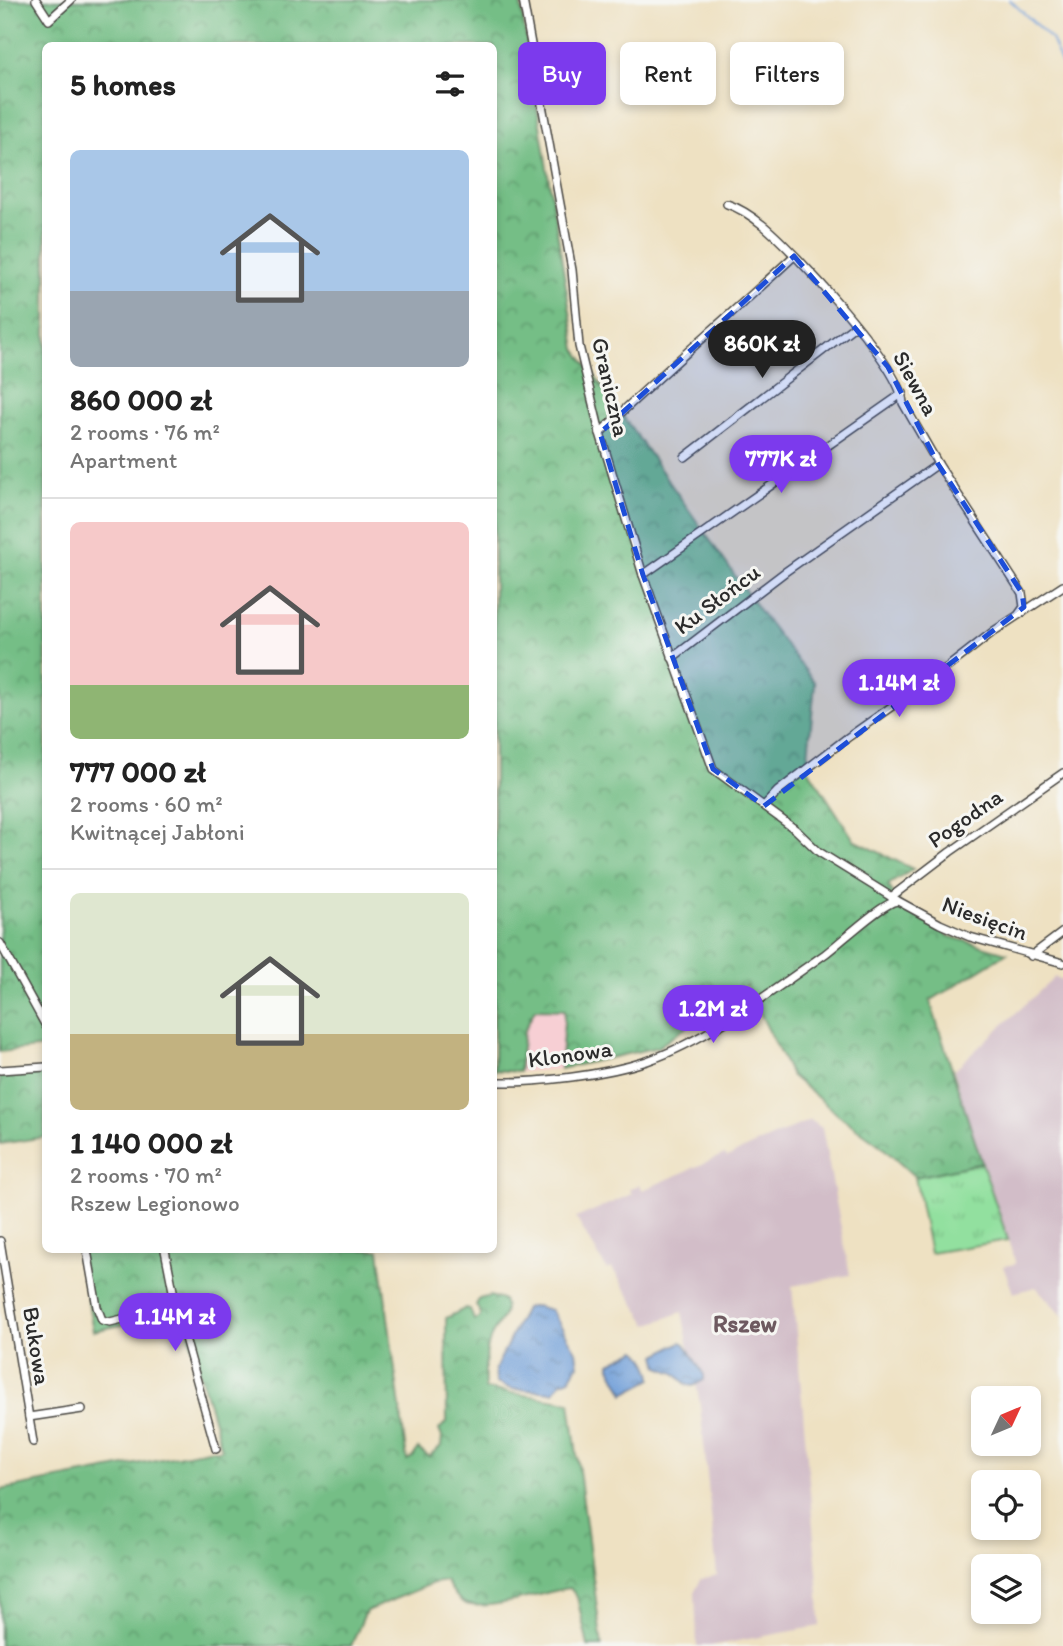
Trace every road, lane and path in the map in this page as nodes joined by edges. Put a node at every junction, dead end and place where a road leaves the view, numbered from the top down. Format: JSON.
{"nodes":[{"id":1,"x":36,"y":0,"type":"edge"},
{"id":2,"x":71,"y":0,"type":"edge"},
{"id":3,"x":523,"y":0,"type":"edge"},
{"id":4,"x":727,"y":204,"type":"dead end"},
{"id":5,"x":794,"y":256,"type":"junction"},
{"id":6,"x":856,"y":325,"type":"junction"},
{"id":7,"x":902,"y":393,"type":"junction"},
{"id":8,"x":600,"y":433,"type":"junction"},
{"id":9,"x":685,"y":457,"type":"dead end"},
{"id":10,"x":938,"y":464,"type":"junction"},
{"id":11,"x":643,"y":575,"type":"junction"},
{"id":12,"x":1063,"y":586,"type":"edge"},
{"id":13,"x":1020,"y":614,"type":"junction"},
{"id":14,"x":672,"y":658,"type":"junction"},
{"id":15,"x":713,"y":769,"type":"joint"},
{"id":16,"x":1063,"y":774,"type":"edge"},
{"id":17,"x":764,"y":806,"type":"junction"},
{"id":18,"x":894,"y":899,"type":"junction"},
{"id":19,"x":1063,"y":932,"type":"edge"},
{"id":20,"x":0,"y":943,"type":"edge"},
{"id":21,"x":1031,"y":956,"type":"junction"},
{"id":22,"x":1063,"y":963,"type":"edge"},
{"id":23,"x":42,"y":1019,"type":"edge"},
{"id":24,"x":42,"y":1067,"type":"edge"},
{"id":25,"x":0,"y":1070,"type":"edge"},
{"id":26,"x":497,"y":1082,"type":"edge"},
{"id":27,"x":0,"y":1241,"type":"edge"},
{"id":28,"x":88,"y":1253,"type":"edge"},
{"id":29,"x":166,"y":1253,"type":"edge"},
{"id":30,"x":176,"y":1306,"type":"junction"},
{"id":31,"x":82,"y":1409,"type":"dead end"},
{"id":32,"x":29,"y":1417,"type":"junction"},
{"id":33,"x":33,"y":1442,"type":"dead end"},
{"id":34,"x":216,"y":1449,"type":"dead end"}],
"edges":[{"from":1,"to":2,"type":"street"},
{"from":3,"to":8,"type":"street","name":"Graniczna"},
{"from":4,"to":5,"type":"street","name":"Siewna"},
{"from":5,"to":6,"type":"street","name":"Siewna"},
{"from":5,"to":8,"type":"street"},
{"from":6,"to":7,"type":"street","name":"Siewna"},
{"from":6,"to":9,"type":"street"},
{"from":7,"to":10,"type":"street","name":"Siewna"},
{"from":7,"to":11,"type":"street"},
{"from":8,"to":11,"type":"street","name":"Graniczna"},
{"from":10,"to":13,"type":"street","name":"Siewna"},
{"from":10,"to":14,"type":"street","name":"Ku Słońcu"},
{"from":11,"to":14,"type":"street","name":"Graniczna"},
{"from":12,"to":13,"type":"street"},
{"from":13,"to":17,"type":"street"},
{"from":14,"to":15,"type":"street","name":"Graniczna"},
{"from":15,"to":17,"type":"street","name":"Niesięcin"},
{"from":16,"to":18,"type":"street","name":"Pogodna"},
{"from":17,"to":18,"type":"street","name":"Niesięcin"},
{"from":18,"to":21,"type":"street","name":"Niesięcin"},
{"from":18,"to":26,"type":"street","name":"Klonowa"},
{"from":19,"to":21,"type":"street"},
{"from":20,"to":23,"type":"street"},
{"from":21,"to":22,"type":"street","name":"Niesięcin"},
{"from":24,"to":25,"type":"street"},
{"from":27,"to":32,"type":"street","name":"Bukowa"},
{"from":28,"to":30,"type":"street"},
{"from":29,"to":30,"type":"street"},
{"from":30,"to":34,"type":"street"},
{"from":31,"to":32,"type":"street","name":"Bukowa"},
{"from":32,"to":33,"type":"street","name":"Bukowa"}]}
